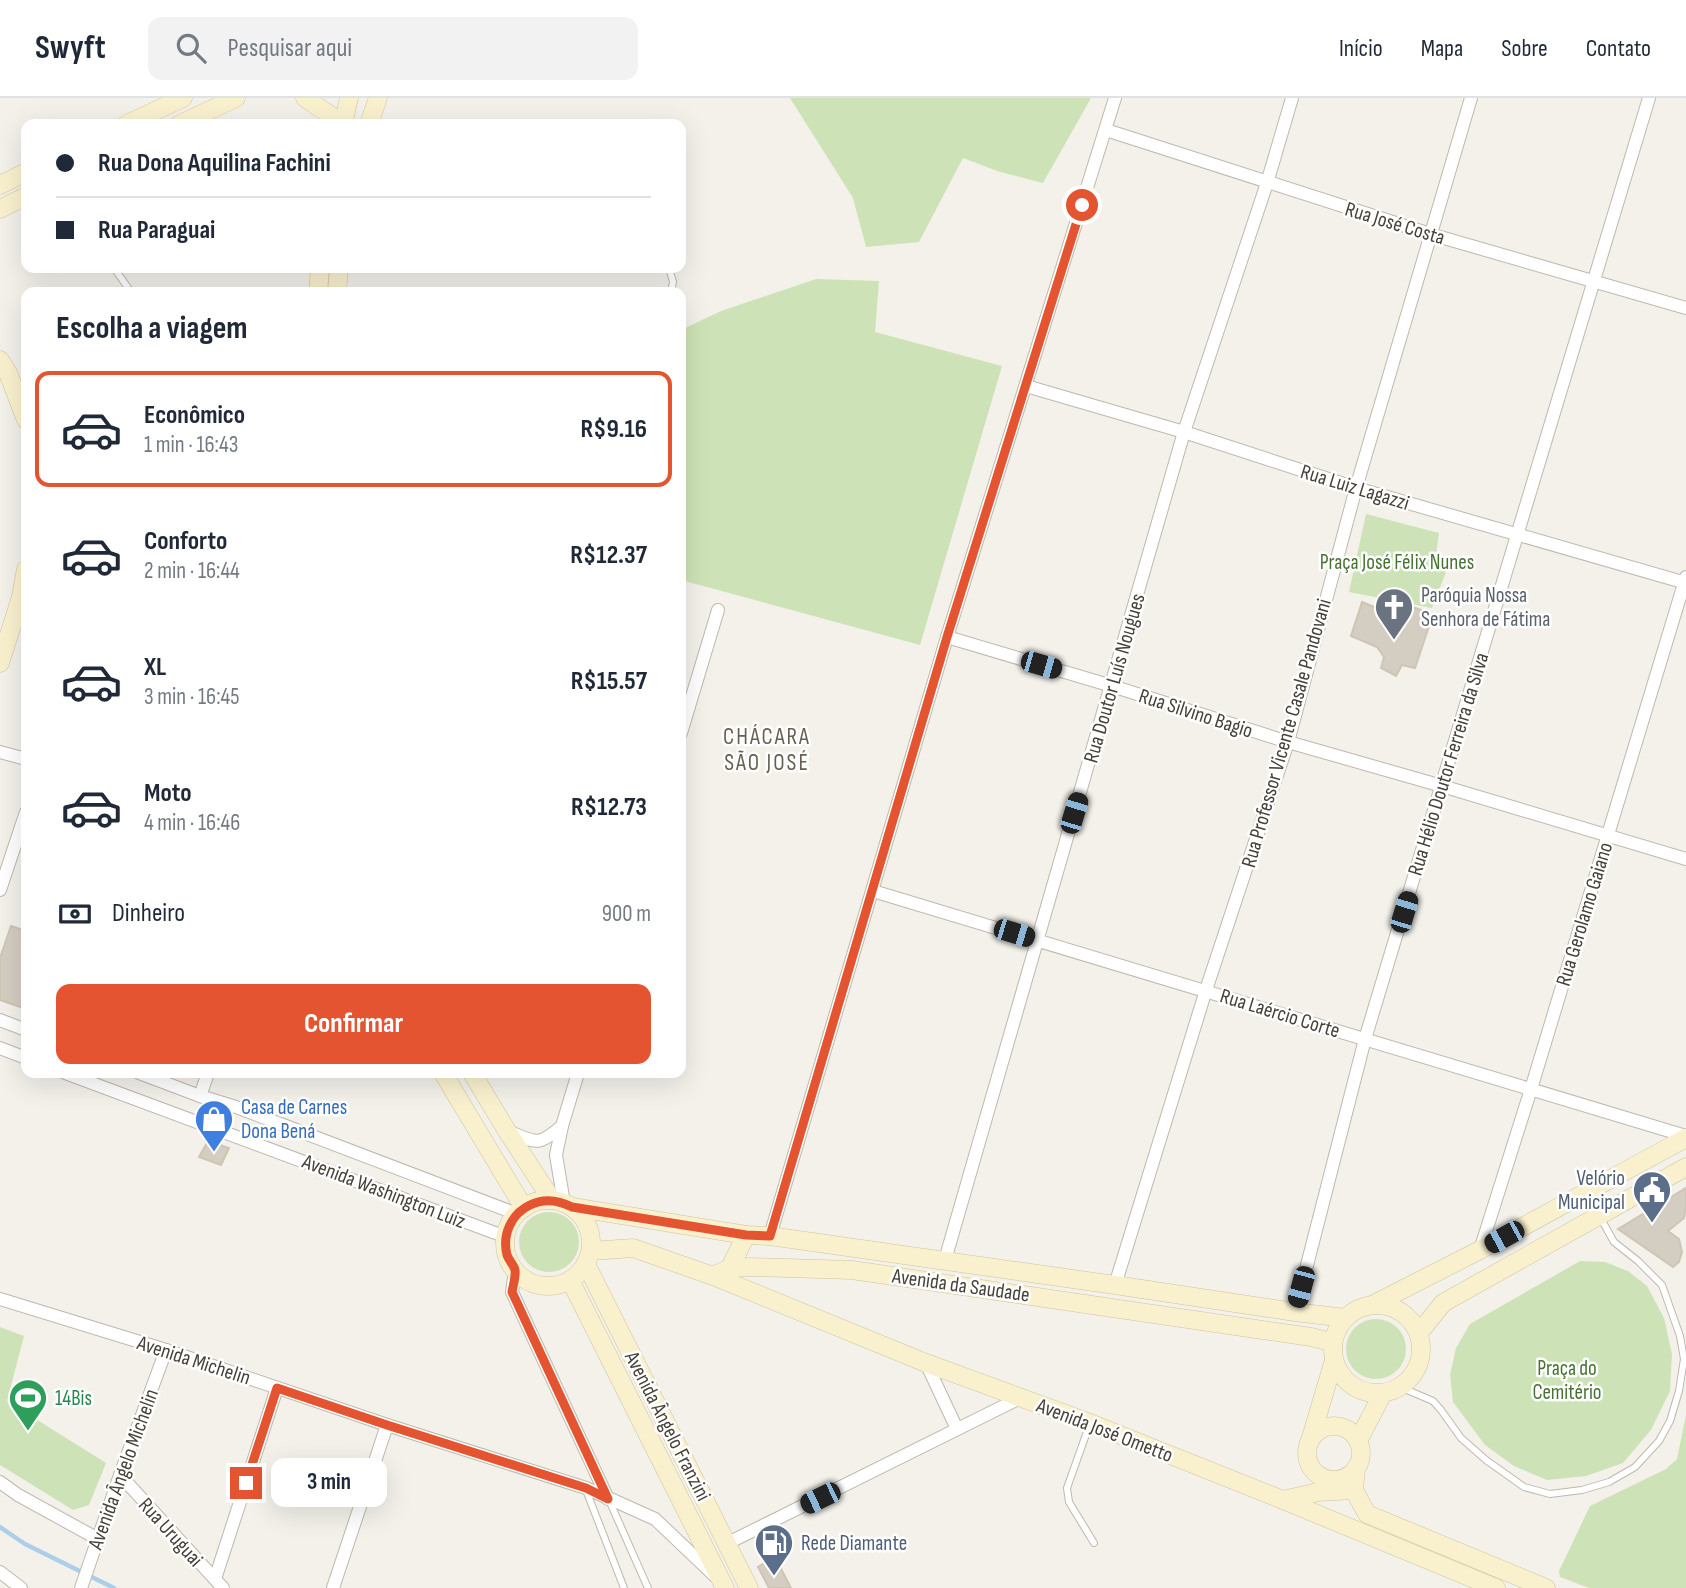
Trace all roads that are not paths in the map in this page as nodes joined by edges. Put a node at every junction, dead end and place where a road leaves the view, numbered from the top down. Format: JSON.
{"nodes":[{"id":1,"x":183,"y":98,"type":"edge"},
{"id":2,"x":236,"y":98,"type":"edge"},
{"id":3,"x":305,"y":98,"type":"edge"},
{"id":4,"x":349,"y":98,"type":"edge"},
{"id":5,"x":378,"y":98,"type":"edge"},
{"id":6,"x":1115,"y":98,"type":"edge"},
{"id":7,"x":1292,"y":98,"type":"edge"},
{"id":8,"x":1471,"y":98,"type":"edge"},
{"id":9,"x":1649,"y":98,"type":"edge"},
{"id":10,"x":138,"y":119,"type":"edge"},
{"id":11,"x":191,"y":119,"type":"edge"},
{"id":12,"x":336,"y":119,"type":"edge"},
{"id":13,"x":344,"y":119,"type":"edge"},
{"id":14,"x":371,"y":119,"type":"edge"},
{"id":15,"x":1106,"y":130,"type":"junction"},
{"id":16,"x":21,"y":174,"type":"edge"},
{"id":17,"x":1267,"y":183,"type":"junction"},
{"id":18,"x":0,"y":185,"type":"edge"},
{"id":19,"x":21,"y":198,"type":"edge"},
{"id":20,"x":0,"y":209,"type":"edge"},
{"id":21,"x":1430,"y":234,"type":"junction"},
{"id":22,"x":1595,"y":282,"type":"junction"},
{"id":23,"x":1686,"y":308,"type":"edge"},
{"id":24,"x":0,"y":360,"type":"edge"},
{"id":25,"x":1026,"y":386,"type":"junction"},
{"id":26,"x":21,"y":407,"type":"edge"},
{"id":27,"x":1184,"y":432,"type":"junction"},
{"id":28,"x":1356,"y":488,"type":"junction"},
{"id":29,"x":1517,"y":534,"type":"junction"},
{"id":30,"x":1685,"y":581,"type":"edge"},
{"id":31,"x":21,"y":597,"type":"edge"},
{"id":32,"x":718,"y":610,"type":"dead end"},
{"id":33,"x":947,"y":637,"type":"junction"},
{"id":34,"x":0,"y":663,"type":"edge"},
{"id":35,"x":1112,"y":686,"type":"junction"},
{"id":36,"x":686,"y":716,"type":"edge"},
{"id":37,"x":1288,"y":742,"type":"junction"},
{"id":38,"x":0,"y":752,"type":"edge"},
{"id":39,"x":21,"y":758,"type":"edge"},
{"id":40,"x":1442,"y":786,"type":"junction"},
{"id":41,"x":21,"y":827,"type":"edge"},
{"id":42,"x":1607,"y":836,"type":"junction"},
{"id":43,"x":1686,"y":859,"type":"edge"},
{"id":44,"x":0,"y":890,"type":"edge"},
{"id":45,"x":873,"y":891,"type":"junction"},
{"id":46,"x":1038,"y":940,"type":"junction"},
{"id":47,"x":1206,"y":990,"type":"junction"},
{"id":48,"x":0,"y":1020,"type":"edge"},
{"id":49,"x":21,"y":1028,"type":"edge"},
{"id":50,"x":1366,"y":1039,"type":"junction"},
{"id":51,"x":0,"y":1048,"type":"edge"},
{"id":52,"x":21,"y":1056,"type":"edge"},
{"id":53,"x":79,"y":1078,"type":"edge"},
{"id":54,"x":152,"y":1078,"type":"edge"},
{"id":55,"x":206,"y":1078,"type":"edge"},
{"id":56,"x":446,"y":1078,"type":"edge"},
{"id":57,"x":475,"y":1078,"type":"edge"},
{"id":58,"x":576,"y":1078,"type":"edge"},
{"id":59,"x":1531,"y":1089,"type":"junction"},
{"id":60,"x":200,"y":1096,"type":"junction"},
{"id":61,"x":562,"y":1126,"type":"junction"},
{"id":62,"x":507,"y":1131,"type":"junction"},
{"id":63,"x":1686,"y":1137,"type":"edge"},
{"id":64,"x":1686,"y":1167,"type":"edge"},
{"id":65,"x":563,"y":1204,"type":"junction"},
{"id":66,"x":521,"y":1211,"type":"junction"},
{"id":67,"x":1599,"y":1215,"type":"junction"},
{"id":68,"x":746,"y":1235,"type":"junction"},
{"id":69,"x":770,"y":1236,"type":"junction"},
{"id":70,"x":506,"y":1237,"type":"junction"},
{"id":71,"x":1480,"y":1250,"type":"junction"},
{"id":72,"x":588,"y":1257,"type":"junction"},
{"id":73,"x":945,"y":1260,"type":"junction"},
{"id":74,"x":751,"y":1267,"type":"junction"},
{"id":75,"x":730,"y":1268,"type":"junction"},
{"id":76,"x":515,"y":1270,"type":"junction"},
{"id":77,"x":713,"y":1276,"type":"junction"},
{"id":78,"x":570,"y":1280,"type":"junction"},
{"id":79,"x":1115,"y":1284,"type":"junction"},
{"id":80,"x":0,"y":1299,"type":"edge"},
{"id":81,"x":1374,"y":1304,"type":"junction"},
{"id":82,"x":1295,"y":1312,"type":"junction"},
{"id":83,"x":1345,"y":1318,"type":"junction"},
{"id":84,"x":1419,"y":1333,"type":"junction"},
{"id":85,"x":166,"y":1350,"type":"junction"},
{"id":86,"x":1333,"y":1353,"type":"junction"},
{"id":87,"x":926,"y":1363,"type":"junction"},
{"id":88,"x":1684,"y":1374,"type":"edge"},
{"id":89,"x":277,"y":1388,"type":"junction"},
{"id":90,"x":1392,"y":1390,"type":"junction"},
{"id":91,"x":1022,"y":1397,"type":"junction"},
{"id":92,"x":1090,"y":1423,"type":"junction"},
{"id":93,"x":387,"y":1425,"type":"junction"},
{"id":94,"x":957,"y":1429,"type":"junction"},
{"id":95,"x":1358,"y":1441,"type":"junction"},
{"id":96,"x":1308,"y":1451,"type":"junction"},
{"id":97,"x":1356,"y":1468,"type":"junction"},
{"id":98,"x":120,"y":1475,"type":"junction"},
{"id":99,"x":0,"y":1482,"type":"edge"},
{"id":100,"x":586,"y":1488,"type":"junction"},
{"id":101,"x":1354,"y":1490,"type":"junction"},
{"id":102,"x":1318,"y":1492,"type":"junction"},
{"id":103,"x":608,"y":1499,"type":"junction"},
{"id":104,"x":1283,"y":1500,"type":"junction"},
{"id":105,"x":1313,"y":1513,"type":"junction"},
{"id":106,"x":98,"y":1539,"type":"junction"},
{"id":107,"x":1094,"y":1543,"type":"dead end"},
{"id":108,"x":728,"y":1544,"type":"junction"},
{"id":109,"x":0,"y":1572,"type":"edge"},
{"id":110,"x":219,"y":1584,"type":"edge"},
{"id":111,"x":724,"y":1586,"type":"edge"},
{"id":112,"x":21,"y":1588,"type":"edge"},
{"id":113,"x":81,"y":1588,"type":"edge"},
{"id":114,"x":333,"y":1588,"type":"edge"},
{"id":115,"x":624,"y":1588,"type":"edge"},
{"id":116,"x":648,"y":1588,"type":"edge"},
{"id":117,"x":749,"y":1588,"type":"edge"},
{"id":118,"x":1496,"y":1588,"type":"edge"},
{"id":119,"x":1546,"y":1588,"type":"edge"}],
"edges":[{"from":1,"to":10,"type":"street"},
{"from":2,"to":11,"type":"street"},
{"from":3,"to":12,"type":"street"},
{"from":4,"to":13,"type":"street"},
{"from":5,"to":14,"type":"street"},
{"from":6,"to":15,"type":"street"},
{"from":7,"to":17,"type":"street","name":"Rua Doutor Luís Nougues"},
{"from":8,"to":21,"type":"street","name":"Rua Professor Vicente Casale Pandovani"},
{"from":9,"to":22,"type":"street","name":"Rua Hélio Doutor Ferreira da Silva"},
{"from":15,"to":17,"type":"street","name":"Rua José Costa"},
{"from":15,"to":25,"type":"street"},
{"from":16,"to":18,"type":"street"},
{"from":17,"to":21,"type":"street","name":"Rua José Costa"},
{"from":17,"to":27,"type":"street","name":"Rua Doutor Luís Nougues"},
{"from":19,"to":20,"type":"street"},
{"from":21,"to":22,"type":"street","name":"Rua José Costa"},
{"from":21,"to":28,"type":"street","name":"Rua Professor Vicente Casale Pandovani"},
{"from":22,"to":23,"type":"street","name":"Rua José Costa"},
{"from":22,"to":29,"type":"street","name":"Rua Hélio Doutor Ferreira da Silva"},
{"from":24,"to":26,"type":"street"},
{"from":25,"to":27,"type":"street","name":"Rua Luiz Lagazzi"},
{"from":25,"to":33,"type":"street"},
{"from":27,"to":28,"type":"street","name":"Rua Luiz Lagazzi"},
{"from":27,"to":35,"type":"street","name":"Rua Doutor Luís Nougues"},
{"from":28,"to":29,"type":"street","name":"Rua Luiz Lagazzi"},
{"from":28,"to":37,"type":"street","name":"Rua Professor Vicente Casale Pandovani"},
{"from":29,"to":30,"type":"street","name":"Rua Luiz Lagazzi"},
{"from":29,"to":40,"type":"street","name":"Rua Hélio Doutor Ferreira da Silva"},
{"from":30,"to":42,"type":"street","name":"Rua Gerolamo Gaiano"},
{"from":31,"to":34,"type":"street"},
{"from":32,"to":36,"type":"street"},
{"from":33,"to":35,"type":"street","name":"Rua Silvino Bagio"},
{"from":33,"to":45,"type":"street"},
{"from":35,"to":37,"type":"street","name":"Rua Silvino Bagio"},
{"from":35,"to":46,"type":"street","name":"Rua Doutor Luís Nougues"},
{"from":37,"to":40,"type":"street","name":"Rua Silvino Bagio"},
{"from":37,"to":47,"type":"street","name":"Rua Professor Vicente Casale Pandovani"},
{"from":38,"to":39,"type":"street"},
{"from":40,"to":42,"type":"street","name":"Rua Silvino Bagio"},
{"from":40,"to":50,"type":"street","name":"Rua Hélio Doutor Ferreira da Silva"},
{"from":41,"to":44,"type":"street"},
{"from":42,"to":43,"type":"street","name":"Rua Silvino Bagio"},
{"from":42,"to":59,"type":"street","name":"Rua Gerolamo Gaiano"},
{"from":45,"to":46,"type":"street","name":"Rua Laércio Corte"},
{"from":45,"to":69,"type":"street"},
{"from":46,"to":47,"type":"street","name":"Rua Laércio Corte"},
{"from":46,"to":73,"type":"street","name":"Rua Doutor Luís Nougues"},
{"from":47,"to":50,"type":"street","name":"Rua Laércio Corte"},
{"from":47,"to":79,"type":"street","name":"Rua Professor Vicente Casale Pandovani"},
{"from":48,"to":49,"type":"street"},
{"from":50,"to":59,"type":"street","name":"Rua Laércio Corte"},
{"from":50,"to":82,"type":"street","name":"Rua Hélio Doutor Ferreira da Silva"},
{"from":51,"to":52,"type":"street"},
{"from":53,"to":70,"type":"street","name":"Avenida Washington Luiz"},
{"from":54,"to":60,"type":"street","name":"Avenida Washington Luiz"},
{"from":55,"to":60,"type":"street"},
{"from":56,"to":66,"type":"street"},
{"from":57,"to":62,"type":"street"},
{"from":58,"to":61,"type":"street"},
{"from":59,"to":63,"type":"street","name":"Rua Laércio Corte"},
{"from":59,"to":71,"type":"street","name":"Rua Gerolamo Gaiano"},
{"from":60,"to":66,"type":"street","name":"Avenida Washington Luiz"},
{"from":61,"to":62,"type":"street"},
{"from":61,"to":65,"type":"street"},
{"from":62,"to":65,"type":"street"},
{"from":63,"to":71,"type":"street"},
{"from":64,"to":67,"type":"street"},
{"from":65,"to":66,"type":"street"},
{"from":65,"to":68,"type":"street","name":"Avenida da Saudade"},
{"from":65,"to":72,"type":"street"},
{"from":66,"to":70,"type":"street"},
{"from":67,"to":84,"type":"street"},
{"from":67,"to":88,"type":"lane"},
{"from":68,"to":69,"type":"street","name":"Avenida da Saudade"},
{"from":68,"to":75,"type":"street"},
{"from":69,"to":73,"type":"street","name":"Avenida da Saudade"},
{"from":69,"to":74,"type":"street"},
{"from":70,"to":76,"type":"street"},
{"from":71,"to":81,"type":"street"},
{"from":72,"to":77,"type":"street"},
{"from":72,"to":78,"type":"street"},
{"from":72,"to":108,"type":"street","name":"Avenida Ângelo Franzini"},
{"from":73,"to":79,"type":"street","name":"Avenida da Saudade"},
{"from":74,"to":75,"type":"street","name":"Avenida da Saudade"},
{"from":74,"to":86,"type":"street","name":"Avenida da Saudade"},
{"from":75,"to":77,"type":"street","name":"Avenida da Saudade"},
{"from":76,"to":78,"type":"street"},
{"from":76,"to":103,"type":"street"},
{"from":77,"to":87,"type":"street","name":"Avenida José Ometto"},
{"from":78,"to":111,"type":"street","name":"Avenida Ângelo Franzini"},
{"from":79,"to":82,"type":"street","name":"Avenida da Saudade"},
{"from":80,"to":85,"type":"street","name":"Avenida Michelin"},
{"from":81,"to":83,"type":"street"},
{"from":81,"to":84,"type":"street"},
{"from":82,"to":83,"type":"street","name":"Avenida da Saudade"},
{"from":83,"to":86,"type":"street"},
{"from":84,"to":90,"type":"street"},
{"from":85,"to":89,"type":"street","name":"Avenida Michelin"},
{"from":85,"to":98,"type":"street","name":"Avenida Ângelo Michelin"},
{"from":86,"to":90,"type":"street"},
{"from":86,"to":96,"type":"street"},
{"from":87,"to":91,"type":"street","name":"Avenida José Ometto"},
{"from":87,"to":94,"type":"street"},
{"from":88,"to":90,"type":"lane"},
{"from":89,"to":93,"type":"street","name":"Avenida Michelin"},
{"from":89,"to":110,"type":"street"},
{"from":90,"to":95,"type":"street"},
{"from":91,"to":92,"type":"street","name":"Avenida José Ometto"},
{"from":91,"to":94,"type":"street"},
{"from":92,"to":104,"type":"street","name":"Avenida José Ometto"},
{"from":92,"to":107,"type":"lane"},
{"from":93,"to":100,"type":"street","name":"Avenida Michelin"},
{"from":93,"to":114,"type":"street"},
{"from":94,"to":108,"type":"street"},
{"from":95,"to":96,"type":"street"},
{"from":95,"to":97,"type":"street"},
{"from":96,"to":97,"type":"street"},
{"from":96,"to":102,"type":"street"},
{"from":97,"to":101,"type":"street"},
{"from":98,"to":106,"type":"street","name":"Avenida Ângelo Michelin"},
{"from":98,"to":110,"type":"street","name":"Rua Uruguai"},
{"from":99,"to":106,"type":"street"},
{"from":100,"to":103,"type":"street","name":"Avenida Michelin"},
{"from":100,"to":115,"type":"lane"},
{"from":101,"to":102,"type":"street"},
{"from":101,"to":119,"type":"street"},
{"from":102,"to":104,"type":"street"},
{"from":102,"to":105,"type":"street"},
{"from":103,"to":111,"type":"street","name":"Avenida Michelin"},
{"from":103,"to":116,"type":"lane"},
{"from":104,"to":105,"type":"street","name":"Avenida José Ometto"},
{"from":105,"to":118,"type":"street","name":"Avenida José Ometto"},
{"from":106,"to":113,"type":"street","name":"Avenida Ângelo Michelin"},
{"from":108,"to":117,"type":"street","name":"Avenida Ângelo Franzini"},
{"from":109,"to":112,"type":"street"}]}
